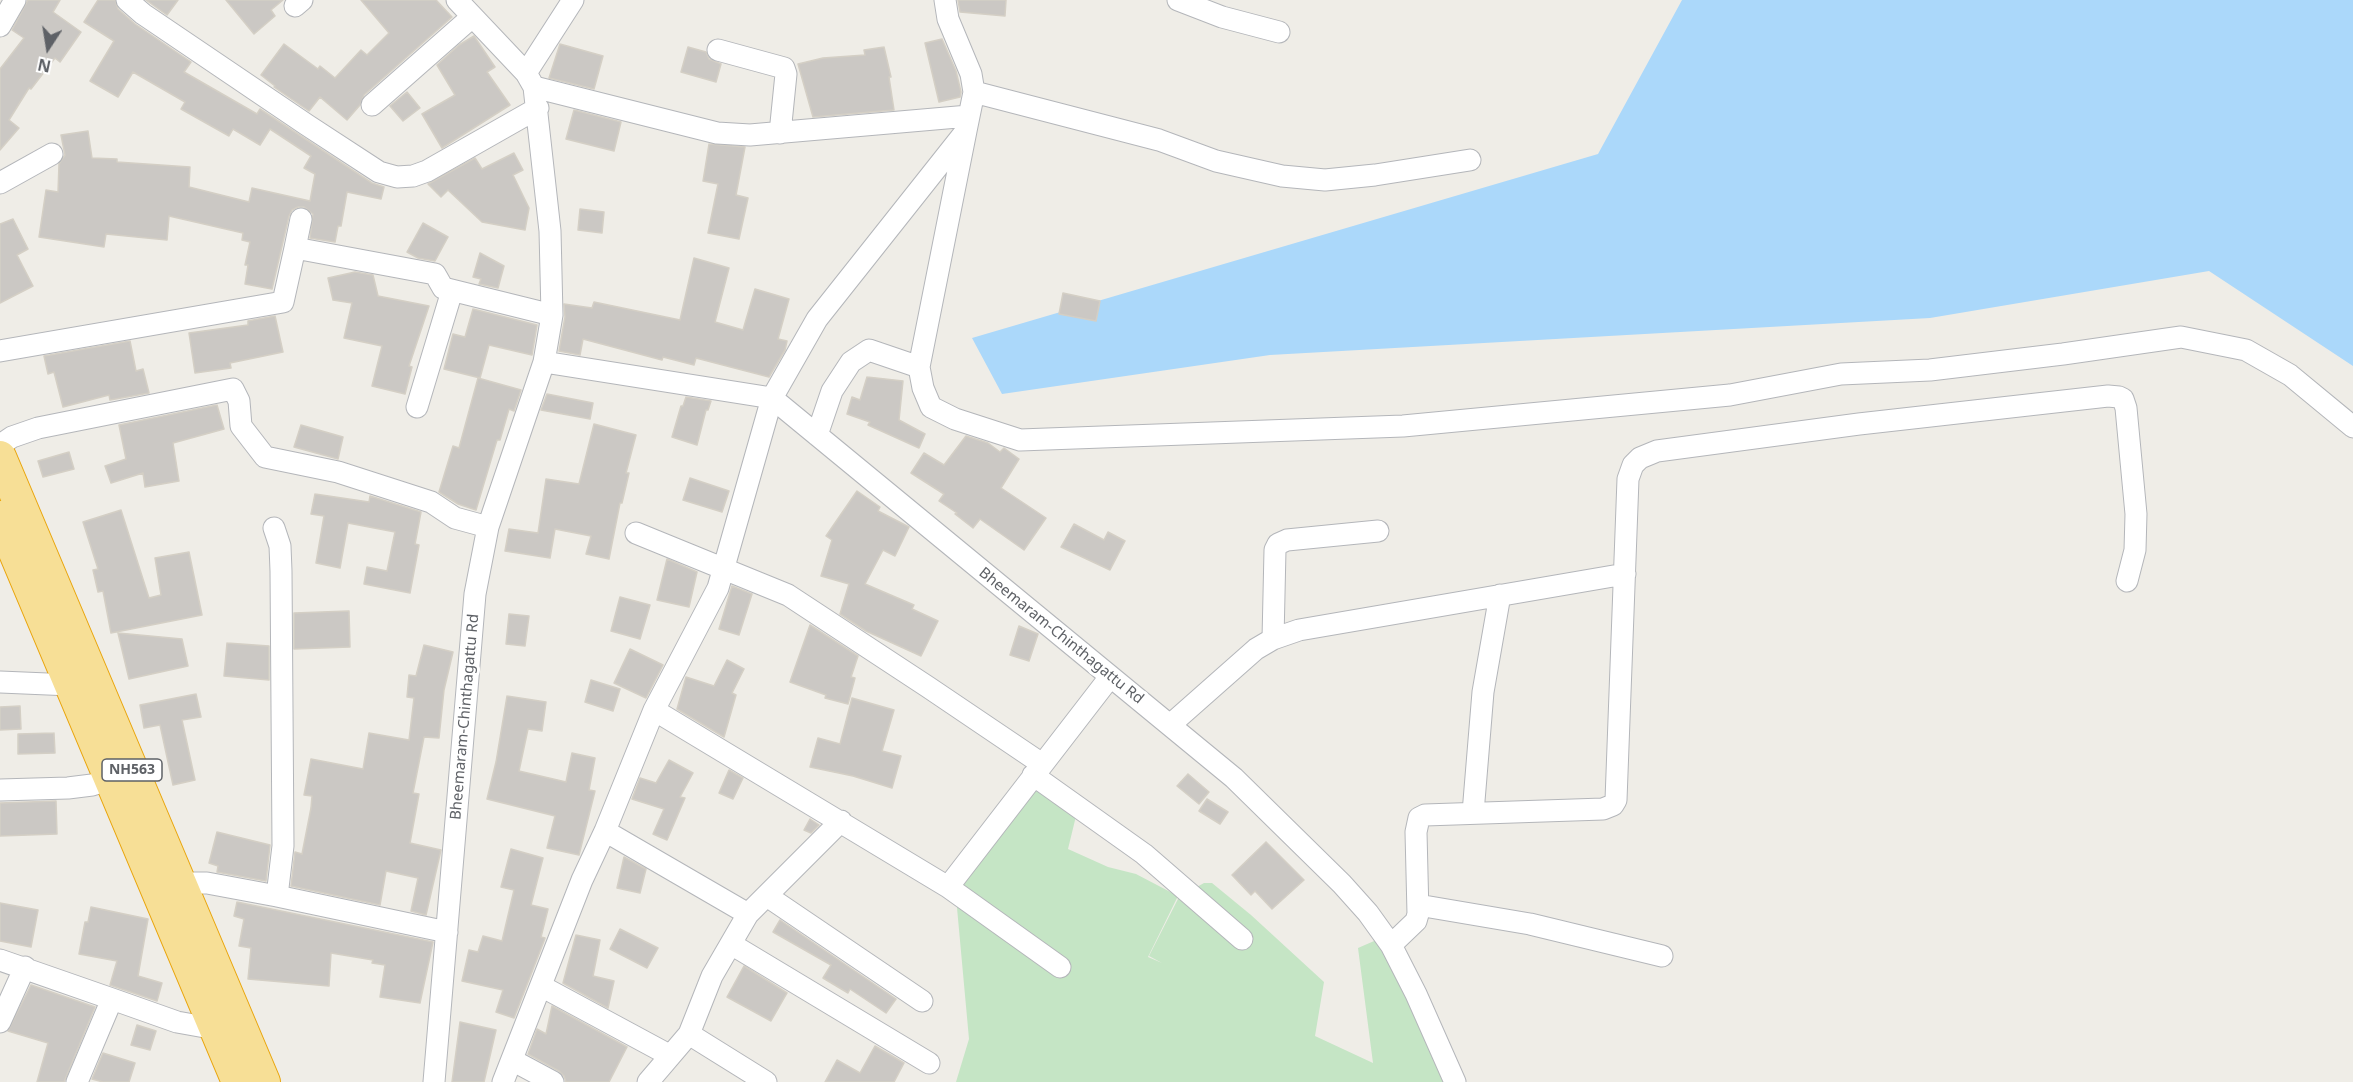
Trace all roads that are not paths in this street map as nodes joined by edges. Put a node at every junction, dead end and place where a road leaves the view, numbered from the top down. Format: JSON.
{"nodes":[{"id":1,"x":15,"y":0,"type":"edge"},
{"id":2,"x":127,"y":0,"type":"edge"},
{"id":3,"x":457,"y":0,"type":"edge"},
{"id":4,"x":573,"y":0,"type":"edge"},
{"id":5,"x":945,"y":0,"type":"edge"},
{"id":6,"x":1178,"y":0,"type":"edge"},
{"id":7,"x":472,"y":17,"type":"junction"},
{"id":8,"x":0,"y":26,"type":"edge"},
{"id":9,"x":1279,"y":32,"type":"dead end"},
{"id":10,"x":718,"y":50,"type":"dead end"},
{"id":11,"x":533,"y":89,"type":"junction"},
{"id":12,"x":974,"y":92,"type":"junction"},
{"id":13,"x":372,"y":105,"type":"dead end"},
{"id":14,"x":967,"y":124,"type":"junction"},
{"id":15,"x":780,"y":133,"type":"junction"},
{"id":16,"x":52,"y":154,"type":"dead end"},
{"id":17,"x":1470,"y":160,"type":"dead end"},
{"id":18,"x":0,"y":183,"type":"edge"},
{"id":19,"x":301,"y":219,"type":"dead end"},
{"id":20,"x":295,"y":248,"type":"junction"},
{"id":21,"x":452,"y":291,"type":"junction"},
{"id":22,"x":552,"y":315,"type":"junction"},
{"id":23,"x":0,"y":351,"type":"edge"},
{"id":24,"x":543,"y":362,"type":"junction"},
{"id":25,"x":919,"y":367,"type":"junction"},
{"id":26,"x":772,"y":398,"type":"junction"},
{"id":27,"x":417,"y":406,"type":"dead end"},
{"id":28,"x":2353,"y":427,"type":"edge"},
{"id":29,"x":817,"y":435,"type":"junction"},
{"id":30,"x":0,"y":445,"type":"edge"},
{"id":31,"x":0,"y":457,"type":"edge"},
{"id":32,"x":0,"y":517,"type":"edge"},
{"id":33,"x":488,"y":527,"type":"junction"},
{"id":34,"x":274,"y":528,"type":"dead end"},
{"id":35,"x":1378,"y":531,"type":"dead end"},
{"id":36,"x":636,"y":533,"type":"dead end"},
{"id":37,"x":723,"y":569,"type":"junction"},
{"id":38,"x":1625,"y":574,"type":"junction"},
{"id":39,"x":2127,"y":581,"type":"dead end"},
{"id":40,"x":1500,"y":595,"type":"junction"},
{"id":41,"x":1273,"y":639,"type":"junction"},
{"id":42,"x":1110,"y":676,"type":"junction"},
{"id":43,"x":0,"y":682,"type":"edge"},
{"id":44,"x":71,"y":685,"type":"junction"},
{"id":45,"x":654,"y":710,"type":"junction"},
{"id":46,"x":1170,"y":726,"type":"junction"},
{"id":47,"x":1037,"y":770,"type":"junction"},
{"id":48,"x":110,"y":778,"type":"junction"},
{"id":49,"x":0,"y":790,"type":"edge"},
{"id":50,"x":1473,"y":813,"type":"junction"},
{"id":51,"x":841,"y":821,"type":"junction"},
{"id":52,"x":605,"y":831,"type":"junction"},
{"id":53,"x":181,"y":886,"type":"junction"},
{"id":54,"x":948,"y":887,"type":"junction"},
{"id":55,"x":277,"y":896,"type":"junction"},
{"id":56,"x":767,"y":896,"type":"junction"},
{"id":57,"x":1418,"y":905,"type":"junction"},
{"id":58,"x":748,"y":914,"type":"junction"},
{"id":59,"x":447,"y":932,"type":"junction"},
{"id":60,"x":1242,"y":939,"type":"dead end"},
{"id":61,"x":731,"y":944,"type":"junction"},
{"id":62,"x":1391,"y":945,"type":"junction"},
{"id":63,"x":1662,"y":956,"type":"dead end"},
{"id":64,"x":0,"y":960,"type":"edge"},
{"id":65,"x":25,"y":967,"type":"junction"},
{"id":66,"x":1060,"y":967,"type":"dead end"},
{"id":67,"x":541,"y":986,"type":"junction"},
{"id":68,"x":112,"y":999,"type":"junction"},
{"id":69,"x":922,"y":1001,"type":"dead end"},
{"id":70,"x":0,"y":1022,"type":"edge"},
{"id":71,"x":216,"y":1029,"type":"junction"},
{"id":72,"x":689,"y":1034,"type":"junction"},
{"id":73,"x":669,"y":1054,"type":"junction"},
{"id":74,"x":512,"y":1060,"type":"junction"},
{"id":75,"x":929,"y":1063,"type":"dead end"},
{"id":76,"x":77,"y":1082,"type":"edge"},
{"id":77,"x":238,"y":1082,"type":"edge"},
{"id":78,"x":264,"y":1082,"type":"edge"},
{"id":79,"x":434,"y":1082,"type":"edge"},
{"id":80,"x":503,"y":1082,"type":"edge"},
{"id":81,"x":553,"y":1082,"type":"edge"},
{"id":82,"x":648,"y":1082,"type":"edge"},
{"id":83,"x":766,"y":1082,"type":"edge"},
{"id":84,"x":1455,"y":1082,"type":"edge"}],
"edges":[{"from":1,"to":8,"type":"street"},
{"from":2,"to":11,"type":"street"},
{"from":3,"to":7,"type":"street"},
{"from":4,"to":11,"type":"street"},
{"from":5,"to":12,"type":"street"},
{"from":6,"to":9,"type":"street"},
{"from":7,"to":11,"type":"street"},
{"from":7,"to":13,"type":"street"},
{"from":10,"to":15,"type":"street"},
{"from":11,"to":15,"type":"street"},
{"from":11,"to":22,"type":"street","name":"Bheemaram-Chinthagattu Rd"},
{"from":12,"to":14,"type":"street"},
{"from":12,"to":17,"type":"street"},
{"from":14,"to":15,"type":"street"},
{"from":14,"to":25,"type":"street"},
{"from":14,"to":26,"type":"street"},
{"from":16,"to":18,"type":"street"},
{"from":19,"to":20,"type":"street"},
{"from":20,"to":21,"type":"street"},
{"from":20,"to":23,"type":"street"},
{"from":21,"to":22,"type":"street"},
{"from":21,"to":27,"type":"street"},
{"from":22,"to":24,"type":"street","name":"Bheemaram-Chinthagattu Rd"},
{"from":24,"to":26,"type":"street"},
{"from":24,"to":33,"type":"street","name":"Bheemaram-Chinthagattu Rd"},
{"from":25,"to":28,"type":"street"},
{"from":25,"to":29,"type":"street"},
{"from":26,"to":29,"type":"street","name":"Bheemaram-Chinthagattu Rd"},
{"from":26,"to":37,"type":"street"},
{"from":29,"to":42,"type":"street","name":"Bheemaram-Chinthagattu Rd"},
{"from":30,"to":33,"type":"street"},
{"from":31,"to":53,"type":"highway","number":"NH563"},
{"from":32,"to":44,"type":"highway","number":"NH563"},
{"from":33,"to":59,"type":"street","name":"Bheemaram-Chinthagattu Rd"},
{"from":34,"to":55,"type":"street"},
{"from":35,"to":41,"type":"street"},
{"from":36,"to":37,"type":"street"},
{"from":37,"to":45,"type":"street"},
{"from":37,"to":47,"type":"street"},
{"from":38,"to":39,"type":"street"},
{"from":38,"to":40,"type":"street"},
{"from":38,"to":50,"type":"street"},
{"from":40,"to":41,"type":"street"},
{"from":40,"to":50,"type":"street"},
{"from":41,"to":46,"type":"street"},
{"from":42,"to":46,"type":"street","name":"Bheemaram-Chinthagattu Rd"},
{"from":42,"to":47,"type":"street"},
{"from":43,"to":44,"type":"street"},
{"from":44,"to":48,"type":"highway","number":"NH563"},
{"from":45,"to":51,"type":"street"},
{"from":45,"to":52,"type":"street"},
{"from":46,"to":62,"type":"street","name":"Bheemaram-Chinthagattu Rd"},
{"from":47,"to":54,"type":"street"},
{"from":47,"to":60,"type":"street"},
{"from":48,"to":49,"type":"street"},
{"from":48,"to":71,"type":"highway","number":"NH563"},
{"from":50,"to":57,"type":"street"},
{"from":51,"to":54,"type":"street"},
{"from":51,"to":56,"type":"street"},
{"from":52,"to":58,"type":"street"},
{"from":52,"to":67,"type":"street"},
{"from":53,"to":55,"type":"street"},
{"from":53,"to":78,"type":"highway","number":"NH563"},
{"from":54,"to":66,"type":"street"},
{"from":55,"to":59,"type":"street"},
{"from":56,"to":58,"type":"street"},
{"from":56,"to":69,"type":"street"},
{"from":57,"to":62,"type":"street"},
{"from":57,"to":63,"type":"street"},
{"from":58,"to":61,"type":"street"},
{"from":59,"to":79,"type":"street","name":"Bheemaram-Chinthagattu Rd"},
{"from":61,"to":72,"type":"street"},
{"from":61,"to":75,"type":"street"},
{"from":62,"to":84,"type":"street","name":"Bheemaram-Chinthagattu Rd"},
{"from":64,"to":65,"type":"street"},
{"from":65,"to":68,"type":"street"},
{"from":65,"to":70,"type":"street"},
{"from":67,"to":73,"type":"street"},
{"from":67,"to":74,"type":"street"},
{"from":68,"to":71,"type":"street"},
{"from":68,"to":76,"type":"street"},
{"from":71,"to":77,"type":"highway","number":"NH563"},
{"from":72,"to":73,"type":"street"},
{"from":72,"to":83,"type":"street"},
{"from":73,"to":82,"type":"street"},
{"from":74,"to":80,"type":"street"},
{"from":74,"to":81,"type":"street"}]}
